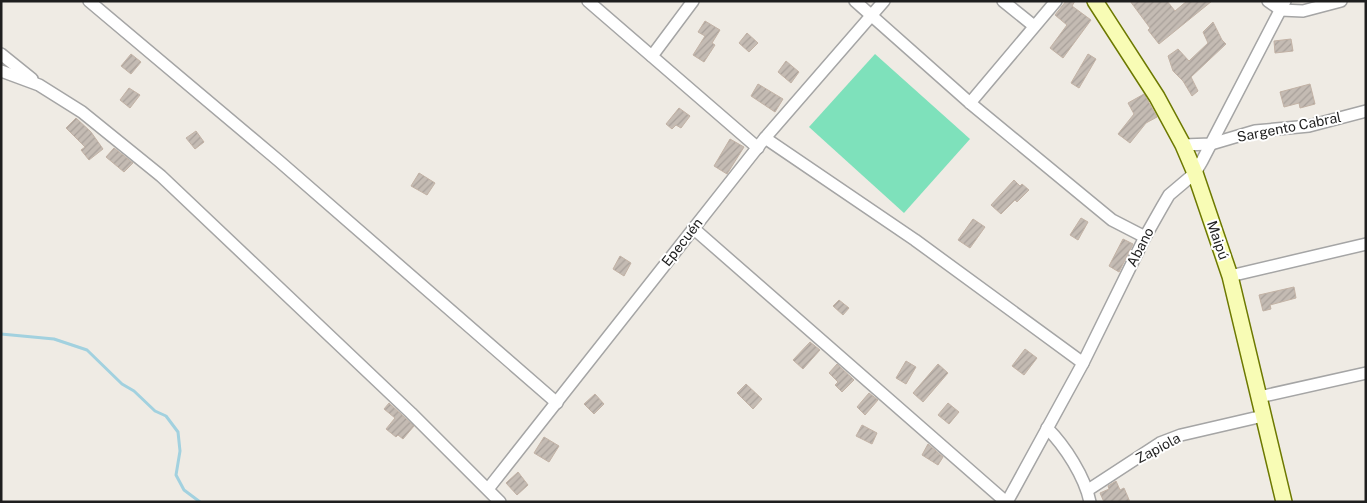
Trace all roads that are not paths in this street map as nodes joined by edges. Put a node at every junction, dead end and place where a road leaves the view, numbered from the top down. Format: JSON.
{"nodes":[{"id":1,"x":89,"y":1,"type":"edge"},
{"id":2,"x":588,"y":1,"type":"edge"},
{"id":3,"x":693,"y":1,"type":"edge"},
{"id":4,"x":855,"y":1,"type":"edge"},
{"id":5,"x":884,"y":1,"type":"edge"},
{"id":6,"x":1003,"y":1,"type":"edge"},
{"id":7,"x":1056,"y":1,"type":"edge"},
{"id":8,"x":1095,"y":1,"type":"edge"},
{"id":9,"x":1268,"y":1,"type":"edge"},
{"id":10,"x":1341,"y":1,"type":"edge"},
{"id":11,"x":1283,"y":6,"type":"edge"},
{"id":12,"x":872,"y":15,"type":"junction"},
{"id":13,"x":1034,"y":26,"type":"junction"},
{"id":14,"x":1,"y":54,"type":"edge"},
{"id":15,"x":652,"y":56,"type":"junction"},
{"id":16,"x":1,"y":71,"type":"edge"},
{"id":17,"x":39,"y":85,"type":"junction"},
{"id":18,"x":970,"y":103,"type":"junction"},
{"id":19,"x":1366,"y":111,"type":"edge"},
{"id":20,"x":765,"y":138,"type":"junction"},
{"id":21,"x":1211,"y":144,"type":"junction"},
{"id":22,"x":1183,"y":145,"type":"junction"},
{"id":23,"x":758,"y":148,"type":"junction"},
{"id":24,"x":1195,"y":173,"type":"junction"},
{"id":25,"x":693,"y":228,"type":"junction"},
{"id":26,"x":1145,"y":237,"type":"junction"},
{"id":27,"x":1366,"y":244,"type":"edge"},
{"id":28,"x":1230,"y":276,"type":"junction"},
{"id":29,"x":1082,"y":363,"type":"junction"},
{"id":30,"x":1366,"y":373,"type":"edge"},
{"id":31,"x":1259,"y":397,"type":"junction"},
{"id":32,"x":557,"y":403,"type":"junction"},
{"id":33,"x":1263,"y":416,"type":"junction"},
{"id":34,"x":1047,"y":428,"type":"junction"},
{"id":35,"x":488,"y":490,"type":"junction"},
{"id":36,"x":1088,"y":490,"type":"junction"},
{"id":37,"x":500,"y":502,"type":"edge"},
{"id":38,"x":1007,"y":502,"type":"edge"},
{"id":39,"x":1090,"y":502,"type":"edge"},
{"id":40,"x":1284,"y":502,"type":"edge"}],
"edges":[{"from":1,"to":32,"type":"street"},
{"from":2,"to":15,"type":"street"},
{"from":3,"to":15,"type":"street"},
{"from":4,"to":12,"type":"street"},
{"from":5,"to":12,"type":"street","name":"Epecuén"},
{"from":6,"to":13,"type":"street"},
{"from":7,"to":13,"type":"street"},
{"from":8,"to":22,"type":"main road","name":"Maipú"},
{"from":9,"to":11,"type":"street"},
{"from":10,"to":11,"type":"street"},
{"from":11,"to":21,"type":"street","name":"Abano"},
{"from":12,"to":18,"type":"street"},
{"from":12,"to":20,"type":"street","name":"Epecuén"},
{"from":13,"to":18,"type":"street"},
{"from":14,"to":17,"type":"street"},
{"from":15,"to":23,"type":"street"},
{"from":16,"to":17,"type":"street"},
{"from":17,"to":35,"type":"street"},
{"from":18,"to":26,"type":"street"},
{"from":19,"to":21,"type":"street","name":"Sargento Cabral"},
{"from":20,"to":23,"type":"street","name":"Epecuén"},
{"from":20,"to":29,"type":"street"},
{"from":21,"to":22,"type":"street","name":"Sargento Cabral"},
{"from":21,"to":24,"type":"street","name":"Abano"},
{"from":22,"to":24,"type":"main road","name":"Maipú"},
{"from":23,"to":25,"type":"street","name":"Epecuén"},
{"from":24,"to":26,"type":"street","name":"Abano"},
{"from":24,"to":28,"type":"main road","name":"Maipú"},
{"from":25,"to":32,"type":"street","name":"Epecuén"},
{"from":25,"to":38,"type":"street"},
{"from":26,"to":29,"type":"street","name":"Abano"},
{"from":27,"to":28,"type":"street"},
{"from":28,"to":31,"type":"main road","name":"Maipú"},
{"from":29,"to":34,"type":"street","name":"Abano"},
{"from":30,"to":31,"type":"street"},
{"from":31,"to":33,"type":"main road","name":"Maipú"},
{"from":32,"to":35,"type":"street","name":"Epecuén"},
{"from":33,"to":36,"type":"street","name":"Zapiola"},
{"from":33,"to":40,"type":"main road","name":"Maipú"},
{"from":34,"to":36,"type":"street"},
{"from":34,"to":38,"type":"street","name":"Abano"},
{"from":35,"to":37,"type":"street"},
{"from":36,"to":39,"type":"street"}]}
